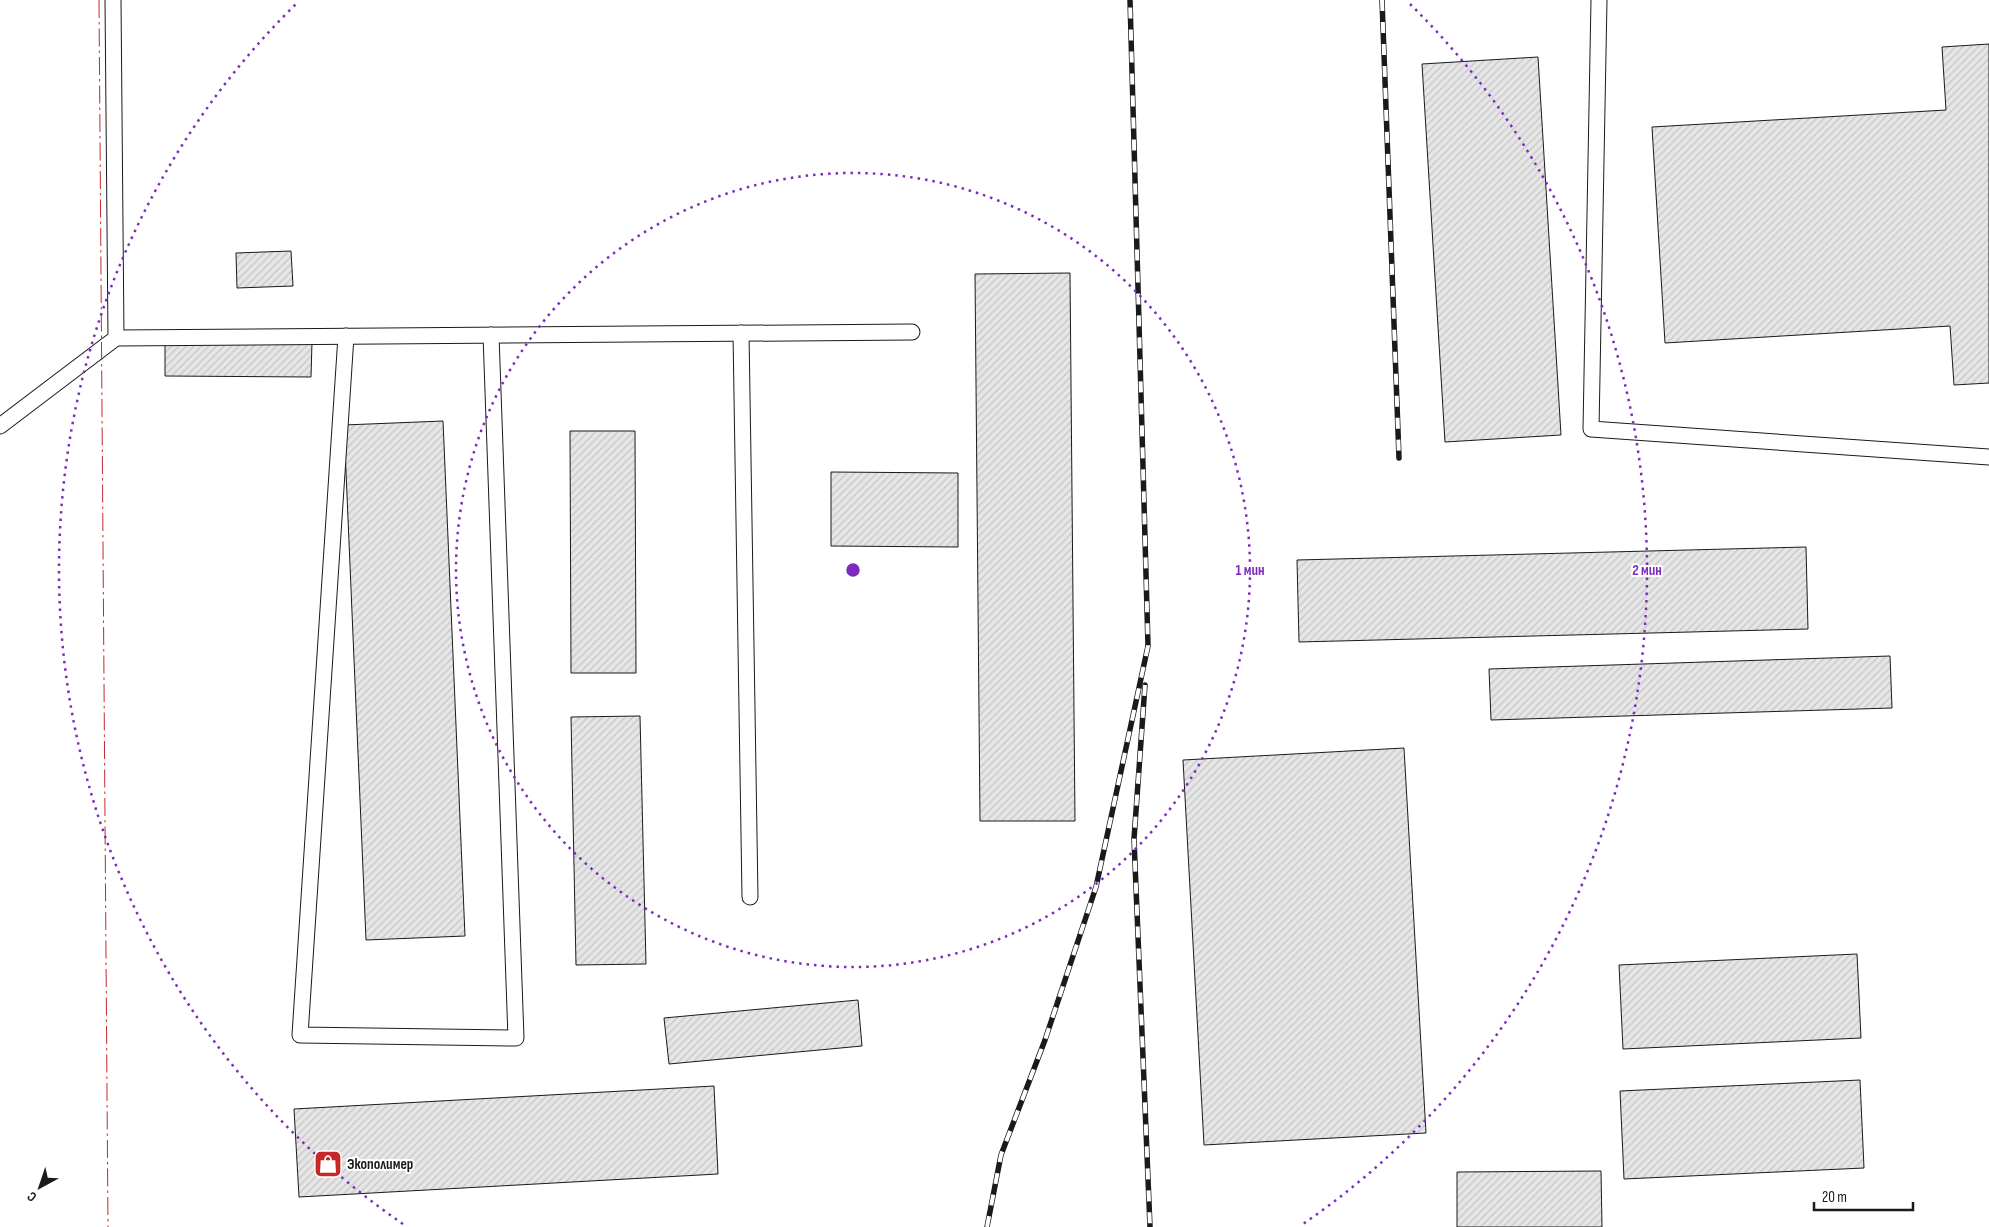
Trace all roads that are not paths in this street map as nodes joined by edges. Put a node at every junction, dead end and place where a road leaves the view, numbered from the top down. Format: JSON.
{"nodes":[{"id":1,"x":113,"y":0,"type":"edge"},
{"id":2,"x":1599,"y":0,"type":"edge"},
{"id":3,"x":912,"y":332,"type":"dead end"},
{"id":4,"x":742,"y":333,"type":"junction"},
{"id":5,"x":491,"y":335,"type":"junction"},
{"id":6,"x":346,"y":336,"type":"junction"},
{"id":7,"x":116,"y":338,"type":"junction"},
{"id":8,"x":0,"y":426,"type":"edge"},
{"id":9,"x":1989,"y":457,"type":"edge"},
{"id":10,"x":750,"y":897,"type":"dead end"}],
"edges":[{"from":1,"to":7,"type":"lane"},
{"from":2,"to":9,"type":"lane"},
{"from":3,"to":4,"type":"lane"},
{"from":4,"to":5,"type":"lane"},
{"from":4,"to":10,"type":"lane"},
{"from":5,"to":6,"type":"lane"},
{"from":5,"to":6,"type":"lane"},
{"from":6,"to":7,"type":"lane"},
{"from":7,"to":8,"type":"lane"}]}
